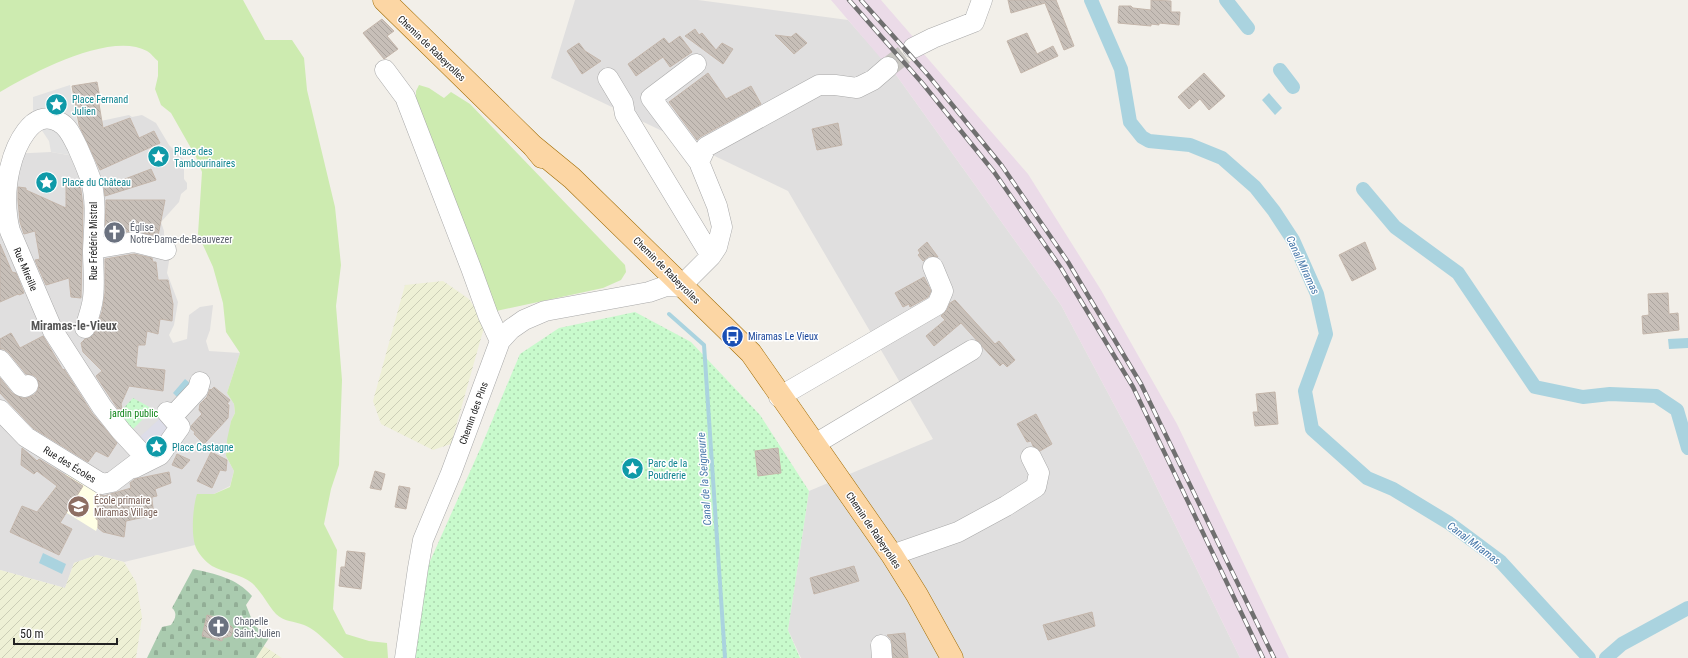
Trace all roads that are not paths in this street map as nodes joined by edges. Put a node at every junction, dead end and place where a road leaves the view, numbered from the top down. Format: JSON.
{"nodes":[{"id":1,"x":384,"y":0,"type":"edge"},
{"id":2,"x":982,"y":0,"type":"edge"},
{"id":3,"x":913,"y":48,"type":"tunnel mouth"},
{"id":4,"x":696,"y":64,"type":"dead end"},
{"id":5,"x":888,"y":67,"type":"tunnel mouth"},
{"id":6,"x":385,"y":70,"type":"dead end"},
{"id":7,"x":608,"y":78,"type":"dead end"},
{"id":8,"x":533,"y":146,"type":"junction"},
{"id":9,"x":81,"y":156,"type":"joint"},
{"id":10,"x":699,"y":162,"type":"junction"},
{"id":11,"x":0,"y":237,"type":"edge"},
{"id":12,"x":93,"y":249,"type":"junction"},
{"id":13,"x":166,"y":250,"type":"dead end"},
{"id":14,"x":711,"y":256,"type":"junction"},
{"id":15,"x":933,"y":267,"type":"dead end"},
{"id":16,"x":27,"y":274,"type":"junction"},
{"id":17,"x":673,"y":288,"type":"junction"},
{"id":18,"x":85,"y":328,"type":"dead end"},
{"id":19,"x":500,"y":341,"type":"junction"},
{"id":20,"x":972,"y":350,"type":"dead end"},
{"id":21,"x":0,"y":360,"type":"edge"},
{"id":22,"x":200,"y":382,"type":"dead end"},
{"id":23,"x":28,"y":385,"type":"dead end"},
{"id":24,"x":783,"y":400,"type":"junction"},
{"id":25,"x":0,"y":410,"type":"edge"},
{"id":26,"x":815,"y":444,"type":"junction"},
{"id":27,"x":145,"y":457,"type":"joint"},
{"id":28,"x":1031,"y":457,"type":"dead end"},
{"id":29,"x":125,"y":472,"type":"junction"},
{"id":30,"x":892,"y":555,"type":"junction"},
{"id":31,"x":405,"y":658,"type":"edge"},
{"id":32,"x":952,"y":658,"type":"edge"}],
"edges":[{"from":1,"to":8,"type":"main road","name":"Chemin de Rabeyrolles"},
{"from":2,"to":3,"type":"street"},
{"from":4,"to":10,"type":"street"},
{"from":5,"to":10,"type":"street"},
{"from":6,"to":19,"type":"street"},
{"from":7,"to":14,"type":"street"},
{"from":8,"to":17,"type":"main road","name":"Chemin de Rabeyrolles"},
{"from":8,"to":17,"type":"main road","name":"Chemin de Rabeyrolles"},
{"from":9,"to":12,"type":"street","name":"Rue Frédéric Mistral"},
{"from":9,"to":16,"type":"street","name":"Rue Mireille"},
{"from":10,"to":14,"type":"street"},
{"from":11,"to":16,"type":"street"},
{"from":12,"to":13,"type":"street"},
{"from":12,"to":18,"type":"street","name":"Rue Frédéric Mistral"},
{"from":14,"to":17,"type":"street"},
{"from":15,"to":24,"type":"street"},
{"from":16,"to":27,"type":"street","name":"Rue Mireille"},
{"from":17,"to":19,"type":"street","name":"Chemin des Pins"},
{"from":17,"to":24,"type":"main road","name":"Chemin de Rabeyrolles"},
{"from":17,"to":24,"type":"main road","name":"Chemin de Rabeyrolles"},
{"from":19,"to":31,"type":"street","name":"Chemin des Pins"},
{"from":20,"to":26,"type":"street"},
{"from":21,"to":23,"type":"street"},
{"from":22,"to":29,"type":"street"},
{"from":24,"to":26,"type":"main road","name":"Chemin de Rabeyrolles"},
{"from":25,"to":29,"type":"street","name":"Rue des Écoles"},
{"from":26,"to":30,"type":"main road","name":"Chemin de Rabeyrolles"},
{"from":27,"to":29,"type":"street","name":"Rue des Écoles"},
{"from":28,"to":30,"type":"street"},
{"from":30,"to":32,"type":"main road","name":"Chemin de Rabeyrolles"}]}
